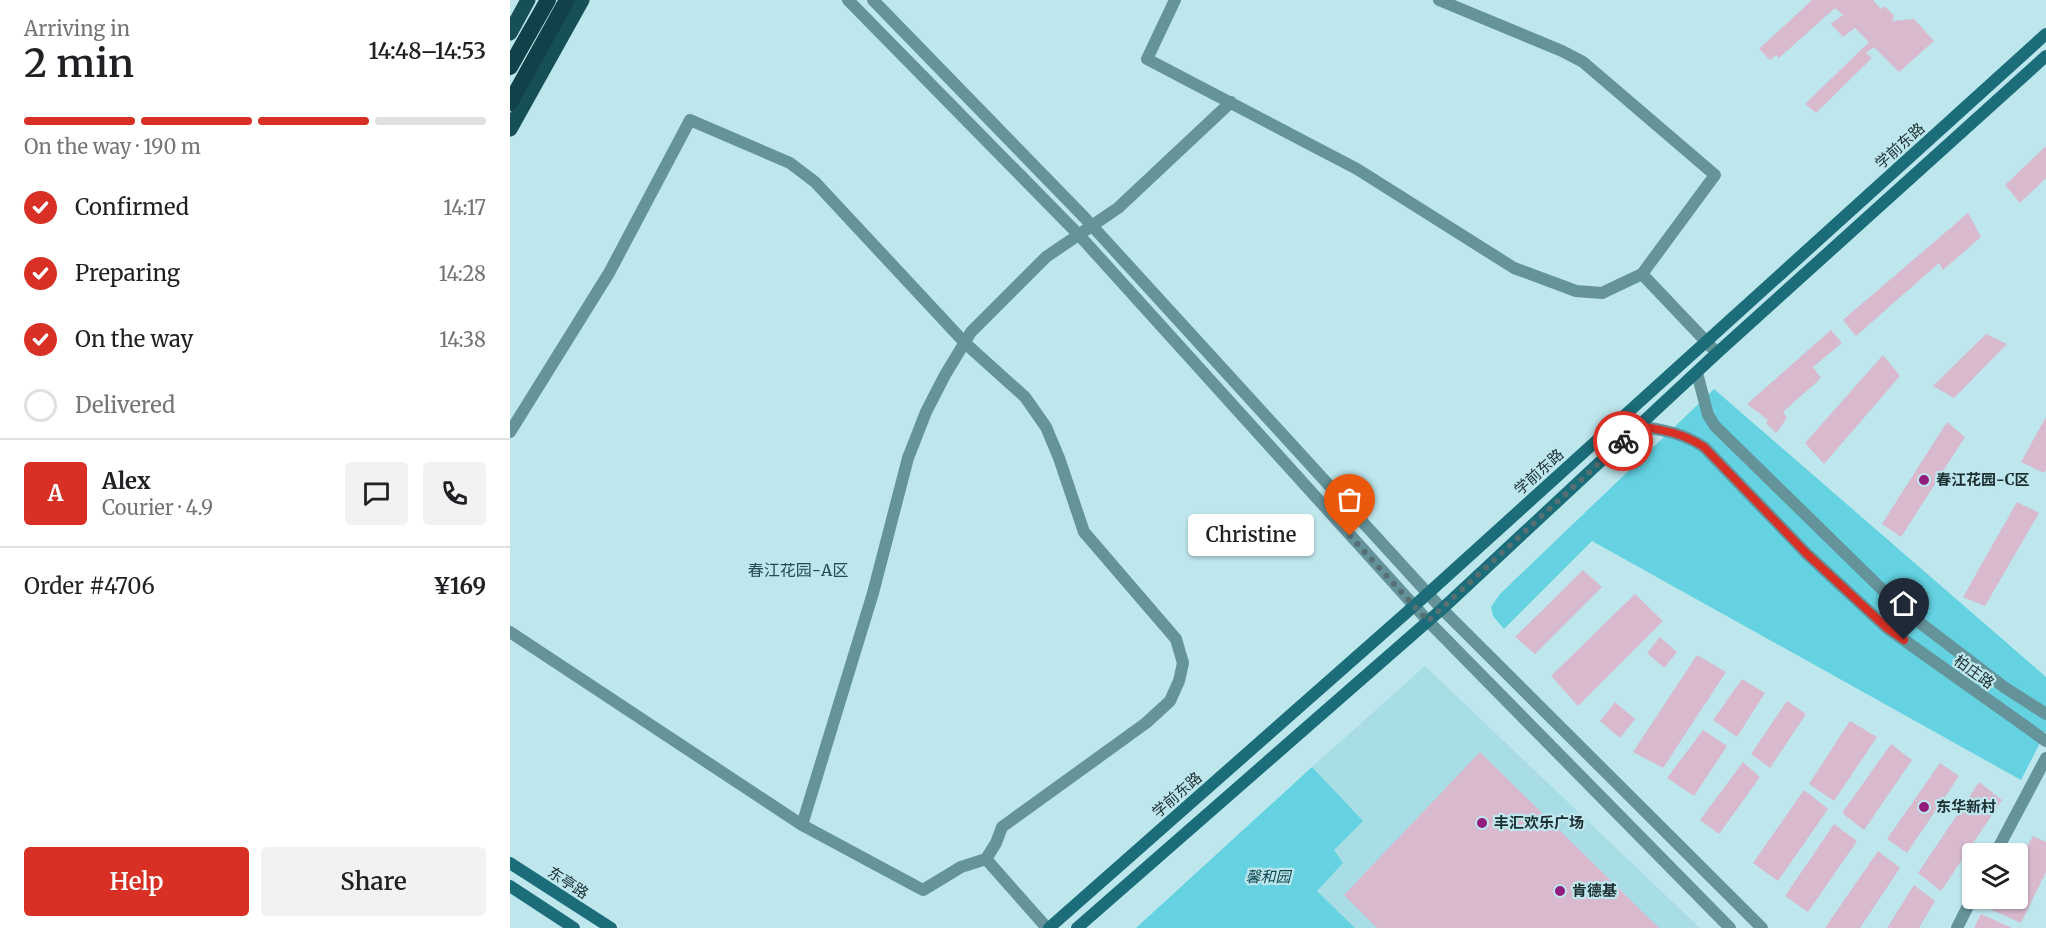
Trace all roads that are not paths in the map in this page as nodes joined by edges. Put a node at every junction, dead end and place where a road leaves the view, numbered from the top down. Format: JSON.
{"nodes":[{"id":1,"x":528,"y":0,"type":"edge"},
{"id":2,"x":548,"y":0,"type":"edge"},
{"id":3,"x":567,"y":0,"type":"edge"},
{"id":4,"x":582,"y":0,"type":"edge"},
{"id":5,"x":848,"y":0,"type":"edge"},
{"id":6,"x":873,"y":0,"type":"edge"},
{"id":7,"x":1175,"y":0,"type":"edge"},
{"id":8,"x":1439,"y":0,"type":"edge"},
{"id":9,"x":510,"y":33,"type":"edge"},
{"id":10,"x":2046,"y":34,"type":"edge"},
{"id":11,"x":2046,"y":56,"type":"edge"},
{"id":12,"x":510,"y":67,"type":"edge"},
{"id":13,"x":1231,"y":102,"type":"junction"},
{"id":14,"x":510,"y":103,"type":"edge"},
{"id":15,"x":510,"y":129,"type":"edge"},
{"id":16,"x":1092,"y":226,"type":"junction"},
{"id":17,"x":1079,"y":235,"type":"junction"},
{"id":18,"x":1641,"y":274,"type":"junction"},
{"id":19,"x":1706,"y":341,"type":"junction"},
{"id":20,"x":964,"y":343,"type":"junction"},
{"id":21,"x":1717,"y":353,"type":"junction"},
{"id":22,"x":1697,"y":373,"type":"junction"},
{"id":23,"x":1639,"y":426,"type":"junction"},
{"id":24,"x":510,"y":432,"type":"edge"},
{"id":25,"x":1427,"y":594,"type":"junction"},
{"id":26,"x":1414,"y":606,"type":"junction"},
{"id":27,"x":1442,"y":609,"type":"junction"},
{"id":28,"x":1428,"y":621,"type":"junction"},
{"id":29,"x":510,"y":632,"type":"edge"},
{"id":30,"x":2046,"y":714,"type":"edge"},
{"id":31,"x":2046,"y":741,"type":"edge"},
{"id":32,"x":2046,"y":758,"type":"edge"},
{"id":33,"x":802,"y":825,"type":"junction"},
{"id":34,"x":2001,"y":843,"type":"edge"},
{"id":35,"x":986,"y":859,"type":"junction"},
{"id":36,"x":510,"y":863,"type":"edge"},
{"id":37,"x":510,"y":886,"type":"edge"},
{"id":38,"x":1966,"y":909,"type":"edge"},
{"id":39,"x":574,"y":928,"type":"edge"},
{"id":40,"x":610,"y":928,"type":"edge"},
{"id":41,"x":1048,"y":928,"type":"edge"},
{"id":42,"x":1077,"y":928,"type":"edge"},
{"id":43,"x":1730,"y":928,"type":"edge"},
{"id":44,"x":1762,"y":928,"type":"edge"},
{"id":45,"x":1957,"y":928,"type":"edge"}],
"edges":[{"from":1,"to":9,"type":"main road"},
{"from":2,"to":12,"type":"highway"},
{"from":3,"to":14,"type":"highway"},
{"from":4,"to":15,"type":"main road"},
{"from":5,"to":17,"type":"street"},
{"from":6,"to":16,"type":"street"},
{"from":7,"to":13,"type":"street"},
{"from":8,"to":18,"type":"street"},
{"from":10,"to":19,"type":"main road","name":"学前东路"},
{"from":11,"to":21,"type":"main road","name":"学前东路"},
{"from":13,"to":16,"type":"street"},
{"from":13,"to":18,"type":"street"},
{"from":16,"to":17,"type":"street"},
{"from":16,"to":25,"type":"street"},
{"from":17,"to":20,"type":"street"},
{"from":17,"to":26,"type":"street"},
{"from":18,"to":19,"type":"street"},
{"from":19,"to":21,"type":"street"},
{"from":19,"to":25,"type":"main road","name":"学前东路"},
{"from":20,"to":24,"type":"street"},
{"from":20,"to":33,"type":"street"},
{"from":20,"to":35,"type":"street"},
{"from":21,"to":22,"type":"main road","name":"学前东路"},
{"from":22,"to":23,"type":"main road","name":"学前东路"},
{"from":22,"to":30,"type":"street","name":"柏庄路"},
{"from":23,"to":27,"type":"main road","name":"学前东路"},
{"from":23,"to":31,"type":"street","name":"柏庄路"},
{"from":25,"to":26,"type":"main road","name":"学前东路"},
{"from":25,"to":27,"type":"street"},
{"from":26,"to":28,"type":"street"},
{"from":26,"to":41,"type":"main road","name":"学前东路"},
{"from":27,"to":28,"type":"main road","name":"学前东路"},
{"from":27,"to":44,"type":"street"},
{"from":28,"to":42,"type":"main road","name":"学前东路"},
{"from":28,"to":43,"type":"street"},
{"from":29,"to":33,"type":"street"},
{"from":32,"to":34,"type":"street"},
{"from":33,"to":35,"type":"street"},
{"from":35,"to":41,"type":"street"},
{"from":36,"to":40,"type":"main road","name":"东亭路"},
{"from":37,"to":39,"type":"main road"},
{"from":38,"to":45,"type":"street"}]}
